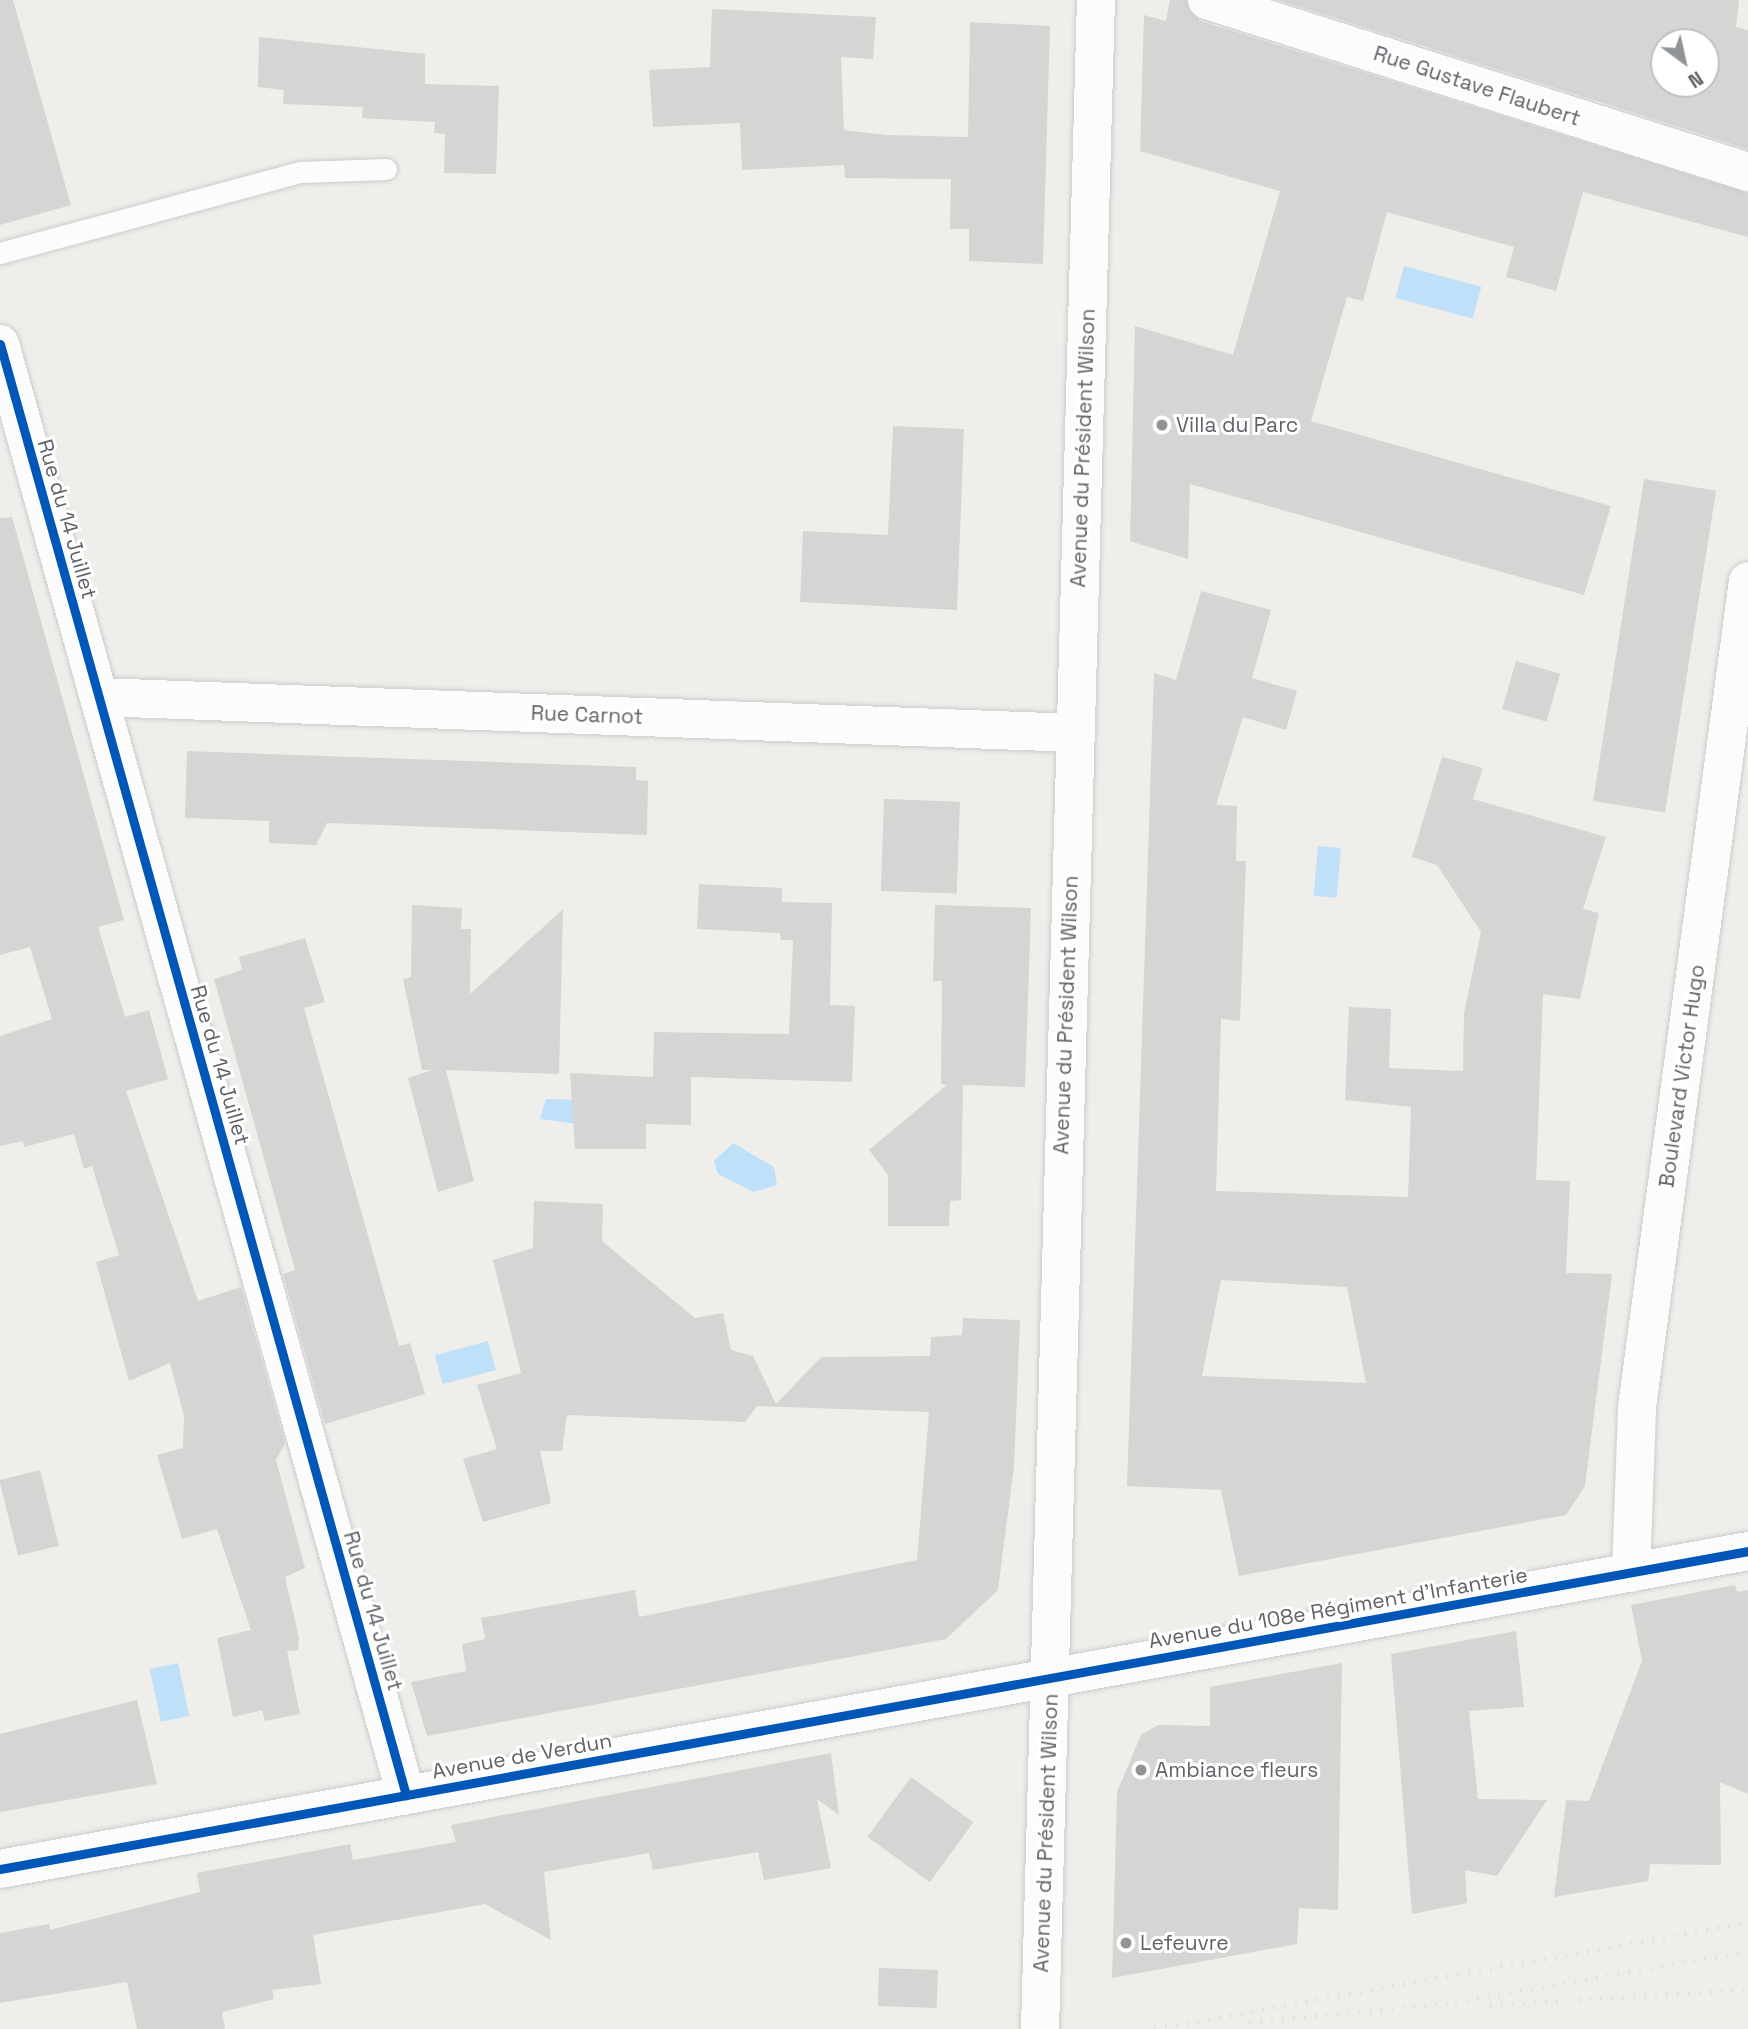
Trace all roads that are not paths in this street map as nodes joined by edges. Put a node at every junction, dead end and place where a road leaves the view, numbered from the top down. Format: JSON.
{"nodes":[{"id":1,"x":1096,"y":0,"type":"edge"},
{"id":2,"x":1206,"y":0,"type":"edge"},
{"id":3,"x":1260,"y":8,"type":"edge"},
{"id":4,"x":386,"y":169,"type":"dead end"},
{"id":5,"x":1748,"y":173,"type":"edge"},
{"id":6,"x":0,"y":253,"type":"edge"},
{"id":7,"x":0,"y":344,"type":"edge"},
{"id":8,"x":1748,"y":581,"type":"edge"},
{"id":9,"x":99,"y":697,"type":"junction"},
{"id":10,"x":1075,"y":733,"type":"junction"},
{"id":11,"x":1748,"y":1551,"type":"edge"},
{"id":12,"x":1631,"y":1573,"type":"junction"},
{"id":13,"x":1051,"y":1678,"type":"junction"},
{"id":14,"x":406,"y":1795,"type":"junction"},
{"id":15,"x":0,"y":1869,"type":"edge"},
{"id":16,"x":1040,"y":2029,"type":"edge"}],
"edges":[{"from":1,"to":10,"type":"street","name":"Avenue du Président Wilson"},
{"from":2,"to":3,"type":"street","name":"Rue Gustave Flaubert"},
{"from":3,"to":5,"type":"street","name":"Rue Gustave Flaubert"},
{"from":4,"to":6,"type":"lane"},
{"from":7,"to":9,"type":"street","name":"Rue du 14 Juillet"},
{"from":8,"to":12,"type":"street","name":"Boulevard Victor Hugo"},
{"from":9,"to":10,"type":"street","name":"Rue Carnot"},
{"from":9,"to":14,"type":"street","name":"Rue du 14 Juillet"},
{"from":10,"to":13,"type":"street","name":"Avenue du Président Wilson"},
{"from":11,"to":12,"type":"street","name":"Avenue du 108e Régiment d'Infanterie"},
{"from":12,"to":13,"type":"street","name":"Avenue du 108e Régiment d'Infanterie"},
{"from":13,"to":14,"type":"street","name":"Avenue de Verdun"},
{"from":13,"to":16,"type":"street","name":"Avenue du Président Wilson"},
{"from":14,"to":15,"type":"street","name":"Avenue de Verdun"}]}
